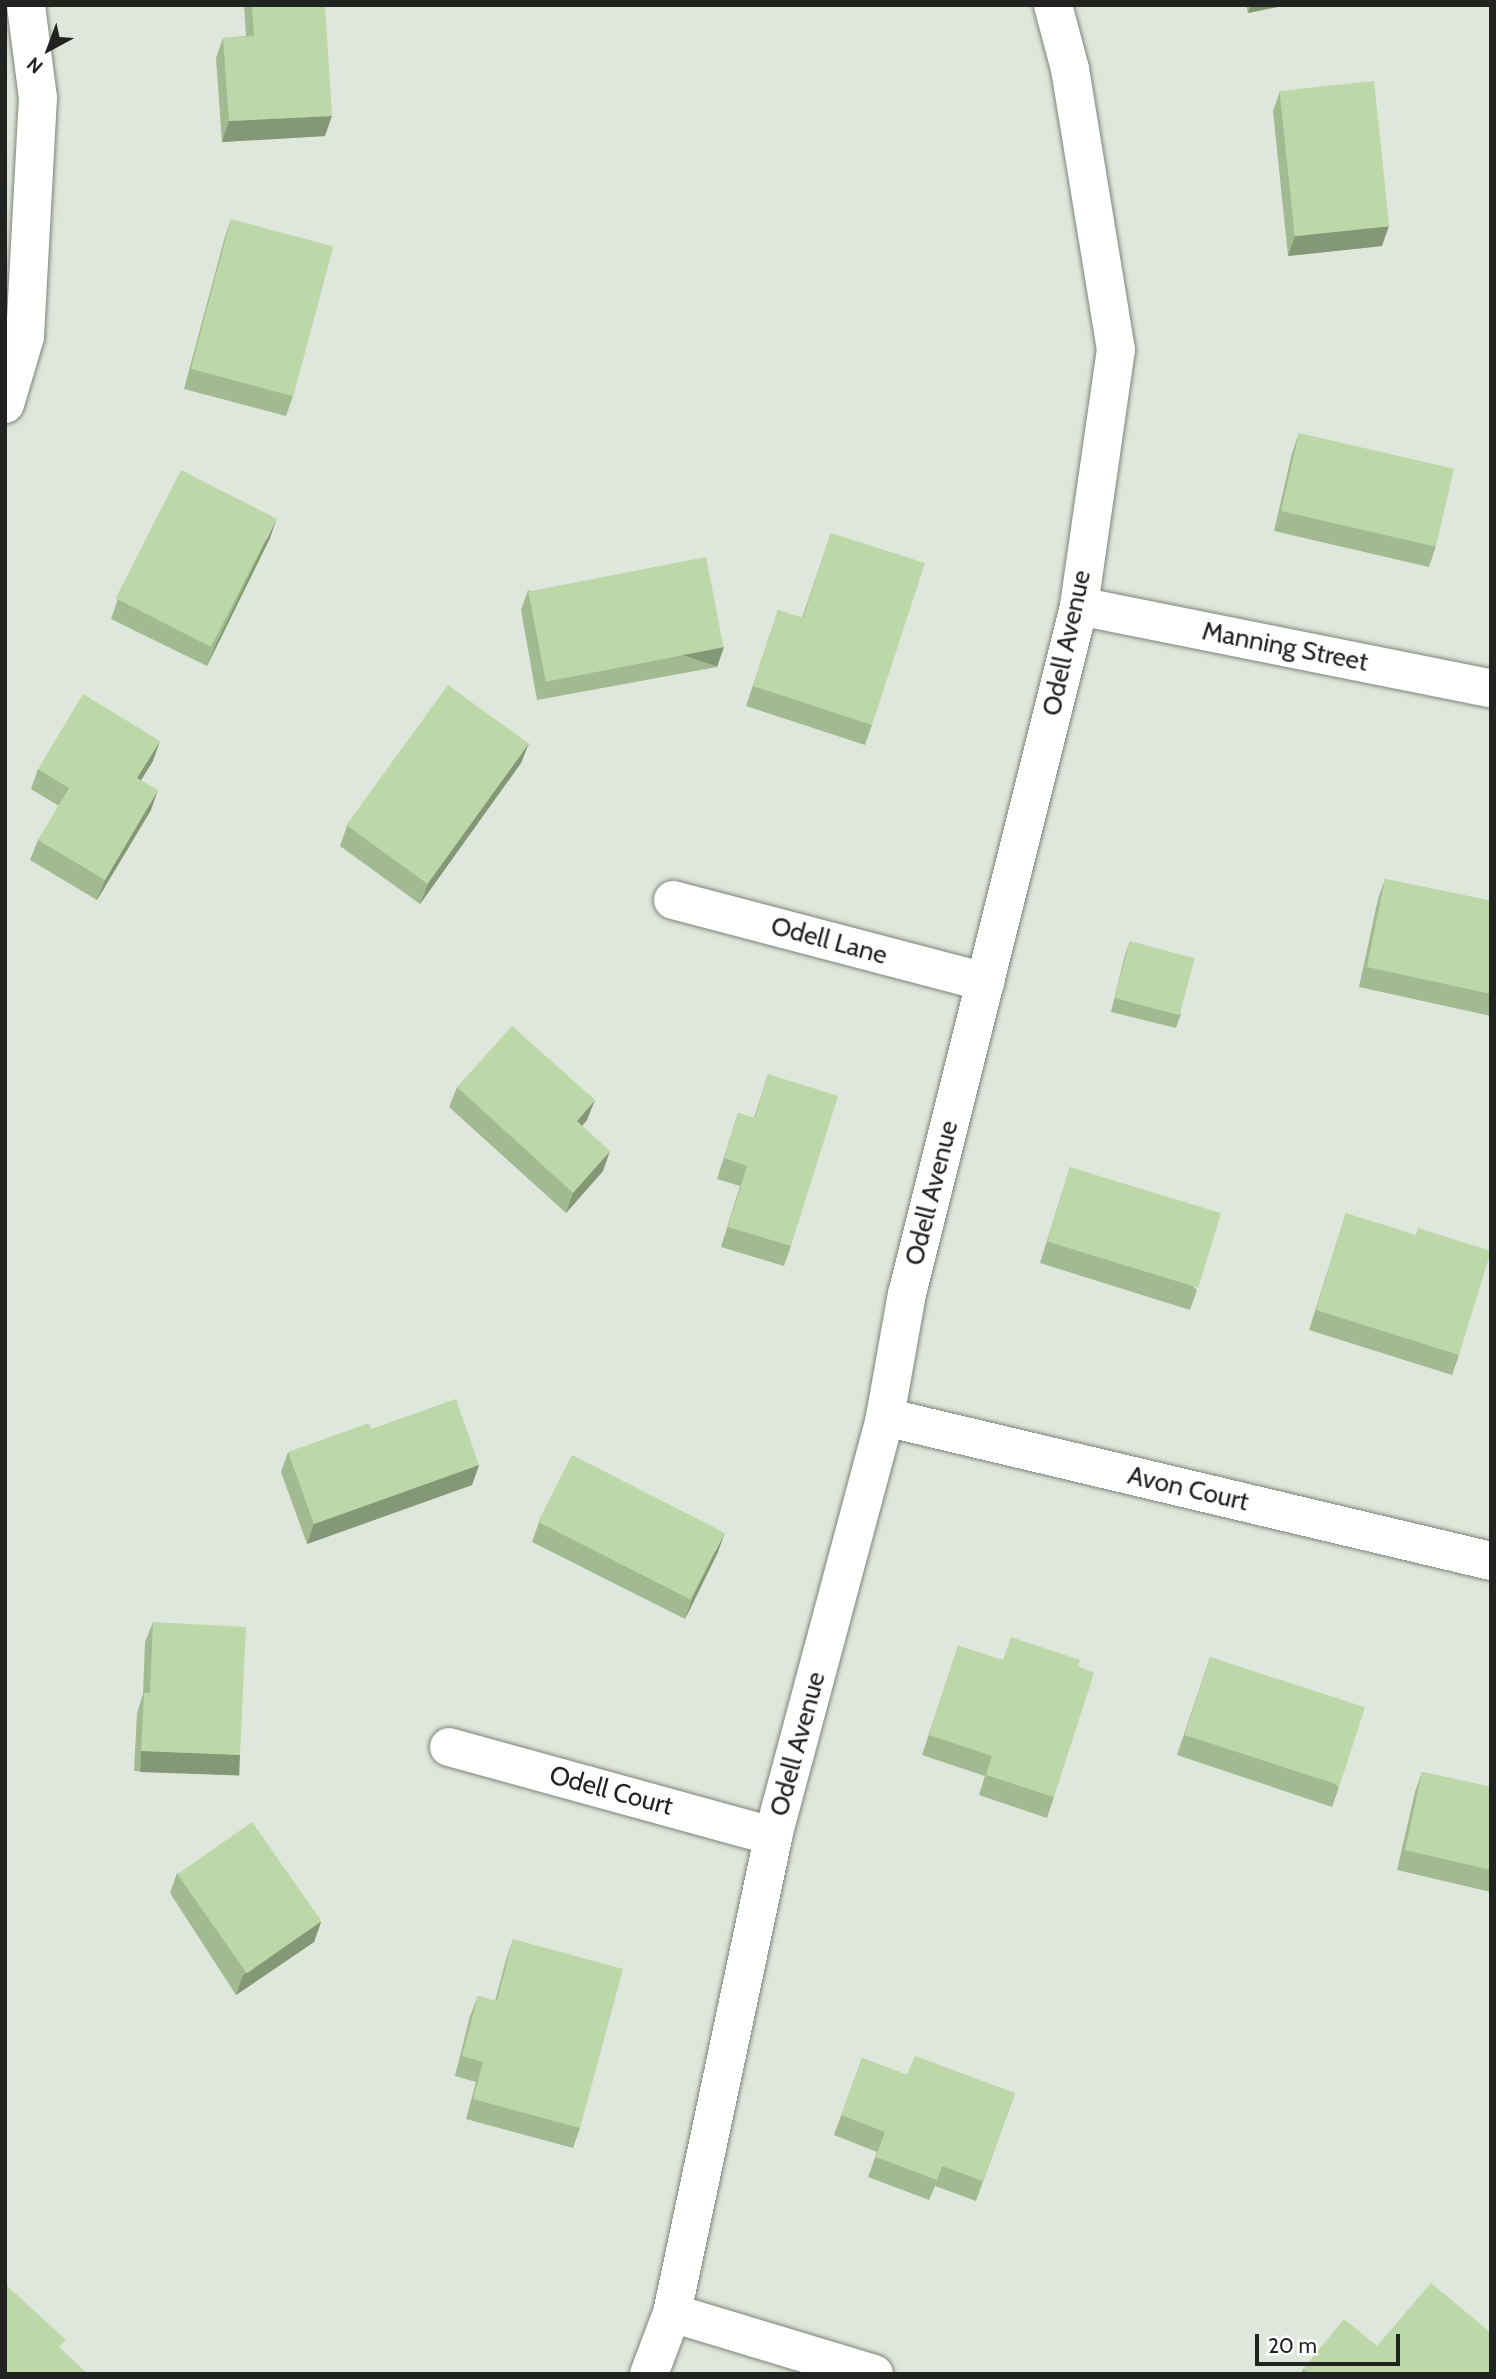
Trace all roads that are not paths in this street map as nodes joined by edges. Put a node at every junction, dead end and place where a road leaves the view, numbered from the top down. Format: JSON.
{"nodes":[{"id":1,"x":26,"y":5,"type":"edge"},
{"id":2,"x":1053,"y":5,"type":"edge"},
{"id":3,"x":5,"y":404,"type":"edge"},
{"id":4,"x":1079,"y":606,"type":"junction"},
{"id":5,"x":1491,"y":688,"type":"edge"},
{"id":6,"x":673,"y":900,"type":"dead end"},
{"id":7,"x":985,"y":982,"type":"junction"},
{"id":8,"x":885,"y":1417,"type":"junction"},
{"id":9,"x":1491,"y":1561,"type":"edge"},
{"id":10,"x":449,"y":1747,"type":"dead end"},
{"id":11,"x":773,"y":1836,"type":"junction"},
{"id":12,"x":672,"y":2313,"type":"junction"},
{"id":13,"x":649,"y":2374,"type":"edge"},
{"id":14,"x":874,"y":2374,"type":"edge"}],
"edges":[{"from":1,"to":3,"type":"street"},
{"from":2,"to":4,"type":"street","name":"Odell Avenue"},
{"from":4,"to":5,"type":"street","name":"Manning Street"},
{"from":4,"to":7,"type":"street","name":"Odell Avenue"},
{"from":6,"to":7,"type":"street","name":"Odell Lane"},
{"from":7,"to":8,"type":"street","name":"Odell Avenue"},
{"from":8,"to":9,"type":"street","name":"Avon Court"},
{"from":8,"to":11,"type":"street","name":"Odell Avenue"},
{"from":10,"to":11,"type":"street","name":"Odell Court"},
{"from":11,"to":12,"type":"street","name":"Odell Avenue"},
{"from":12,"to":13,"type":"street","name":"Odell Avenue"},
{"from":12,"to":14,"type":"street"}]}
